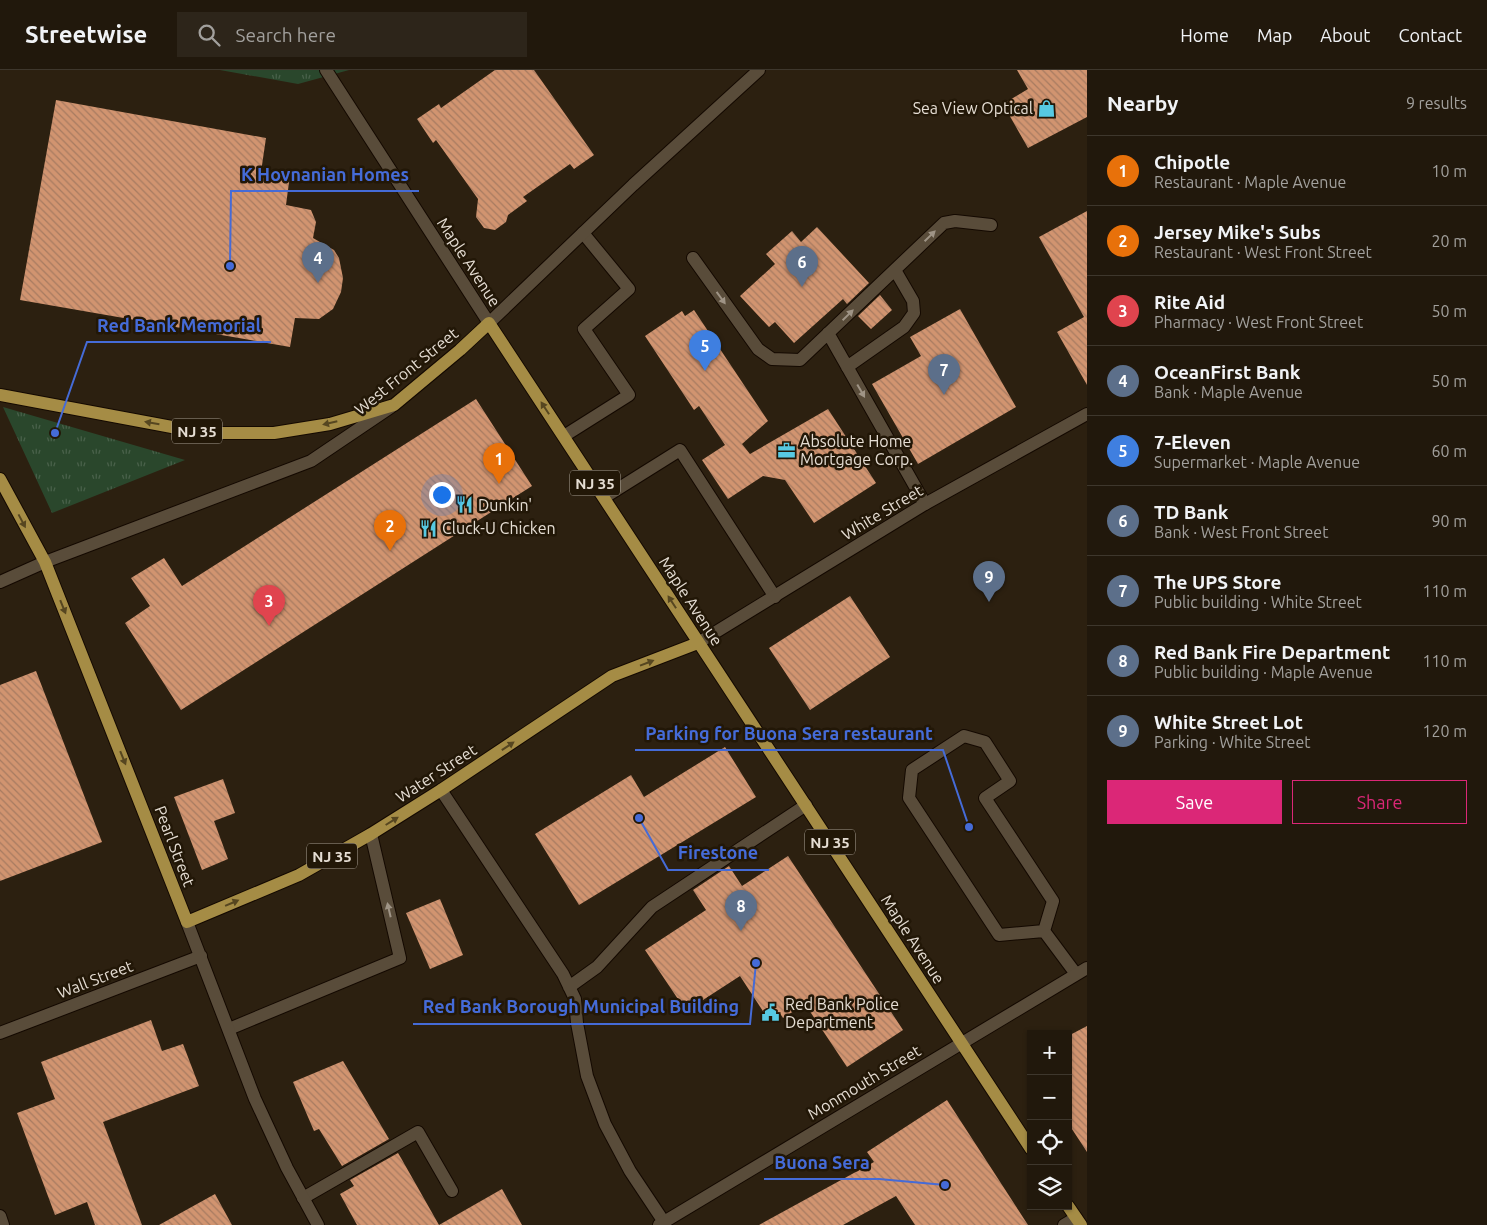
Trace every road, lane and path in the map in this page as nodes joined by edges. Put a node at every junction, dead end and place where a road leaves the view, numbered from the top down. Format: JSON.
{"nodes":[{"id":1,"x":326,"y":70,"type":"edge"},
{"id":2,"x":759,"y":70,"type":"edge"},
{"id":3,"x":991,"y":225,"type":"dead end"},
{"id":4,"x":583,"y":232,"type":"junction"},
{"id":5,"x":693,"y":258,"type":"dead end"},
{"id":6,"x":895,"y":270,"type":"junction"},
{"id":7,"x":490,"y":323,"type":"junction"},
{"id":8,"x":828,"y":333,"type":"junction"},
{"id":9,"x":847,"y":367,"type":"junction"},
{"id":10,"x":0,"y":395,"type":"edge"},
{"id":11,"x":394,"y":405,"type":"junction"},
{"id":12,"x":1087,"y":414,"type":"edge"},
{"id":13,"x":564,"y":436,"type":"junction"},
{"id":14,"x":0,"y":479,"type":"edge"},
{"id":15,"x":605,"y":497,"type":"junction"},
{"id":16,"x":926,"y":504,"type":"junction"},
{"id":17,"x":45,"y":562,"type":"junction"},
{"id":18,"x":0,"y":582,"type":"edge"},
{"id":19,"x":775,"y":597,"type":"junction"},
{"id":20,"x":698,"y":643,"type":"junction"},
{"id":21,"x":441,"y":790,"type":"junction"},
{"id":22,"x":806,"y":805,"type":"junction"},
{"id":23,"x":371,"y":834,"type":"junction"},
{"id":24,"x":187,"y":922,"type":"junction"},
{"id":25,"x":1044,"y":931,"type":"junction"},
{"id":26,"x":201,"y":956,"type":"junction"},
{"id":27,"x":1082,"y":971,"type":"edge"},
{"id":28,"x":569,"y":987,"type":"junction"},
{"id":29,"x":229,"y":1029,"type":"junction"},
{"id":30,"x":0,"y":1032,"type":"edge"},
{"id":31,"x":961,"y":1042,"type":"junction"},
{"id":32,"x":1027,"y":1143,"type":"edge"},
{"id":33,"x":452,"y":1191,"type":"dead end"},
{"id":34,"x":303,"y":1198,"type":"junction"},
{"id":35,"x":1071,"y":1210,"type":"edge"},
{"id":36,"x":0,"y":1216,"type":"edge"},
{"id":37,"x":1078,"y":1221,"type":"edge"},
{"id":38,"x":662,"y":1224,"type":"edge"},
{"id":39,"x":3,"y":1225,"type":"edge"},
{"id":40,"x":318,"y":1225,"type":"edge"},
{"id":41,"x":1064,"y":1225,"type":"edge"}],
"edges":[{"from":1,"to":7,"type":"street","name":"Maple Avenue"},
{"from":2,"to":4,"type":"street","name":"West Front Street"},
{"from":6,"to":3,"type":"street","one_way":true},
{"from":4,"to":7,"type":"street","name":"West Front Street"},
{"from":4,"to":13,"type":"street"},
{"from":5,"to":8,"type":"street","one_way":true},
{"from":8,"to":6,"type":"street","one_way":true},
{"from":6,"to":9,"type":"street"},
{"from":7,"to":11,"type":"main road","name":"West Front Street","number":"NJ 35"},
{"from":13,"to":7,"type":"main road","name":"Maple Avenue","number":"NJ 35","one_way":true},
{"from":8,"to":9,"type":"street"},
{"from":9,"to":16,"type":"street","one_way":true},
{"from":11,"to":10,"type":"main road","number":"NJ 35","one_way":true},
{"from":11,"to":17,"type":"street","name":"West Front Street"},
{"from":12,"to":16,"type":"street","name":"White Street"},
{"from":13,"to":15,"type":"main road","name":"Maple Avenue","number":"NJ 35"},
{"from":14,"to":17,"type":"main road","name":"Pearl Street","one_way":true},
{"from":15,"to":19,"type":"street"},
{"from":20,"to":15,"type":"main road","name":"Maple Avenue","number":"NJ 35","one_way":true},
{"from":16,"to":19,"type":"street","name":"White Street"},
{"from":17,"to":18,"type":"street","name":"West Front Street"},
{"from":17,"to":24,"type":"main road","name":"Pearl Street","one_way":true},
{"from":19,"to":20,"type":"street","name":"White Street"},
{"from":21,"to":20,"type":"main road","name":"Water Street","number":"NJ 35","one_way":true},
{"from":20,"to":22,"type":"main road","name":"Maple Avenue","number":"NJ 35"},
{"from":23,"to":21,"type":"main road","name":"Water Street","number":"NJ 35","one_way":true},
{"from":21,"to":28,"type":"street"},
{"from":22,"to":28,"type":"street"},
{"from":22,"to":31,"type":"main road","name":"Maple Avenue","number":"NJ 35"},
{"from":24,"to":23,"type":"main road","name":"Water Street","number":"NJ 35","one_way":true},
{"from":29,"to":23,"type":"street","one_way":true},
{"from":24,"to":26,"type":"street","name":"Pearl Street"},
{"from":25,"to":25,"type":"street"},
{"from":25,"to":27,"type":"street"},
{"from":26,"to":29,"type":"street","name":"Pearl Street"},
{"from":26,"to":30,"type":"street","name":"Wall Street"},
{"from":27,"to":31,"type":"street","name":"Monmouth Street"},
{"from":28,"to":38,"type":"street"},
{"from":29,"to":34,"type":"street","name":"Pearl Street"},
{"from":31,"to":32,"type":"main road","name":"Maple Avenue","number":"NJ 35"},
{"from":31,"to":38,"type":"street","name":"Monmouth Street"},
{"from":33,"to":34,"type":"street"},
{"from":34,"to":40,"type":"street","name":"Pearl Street"},
{"from":35,"to":37,"type":"main road"},
{"from":36,"to":39,"type":"street"},
{"from":37,"to":41,"type":"street"}]}
